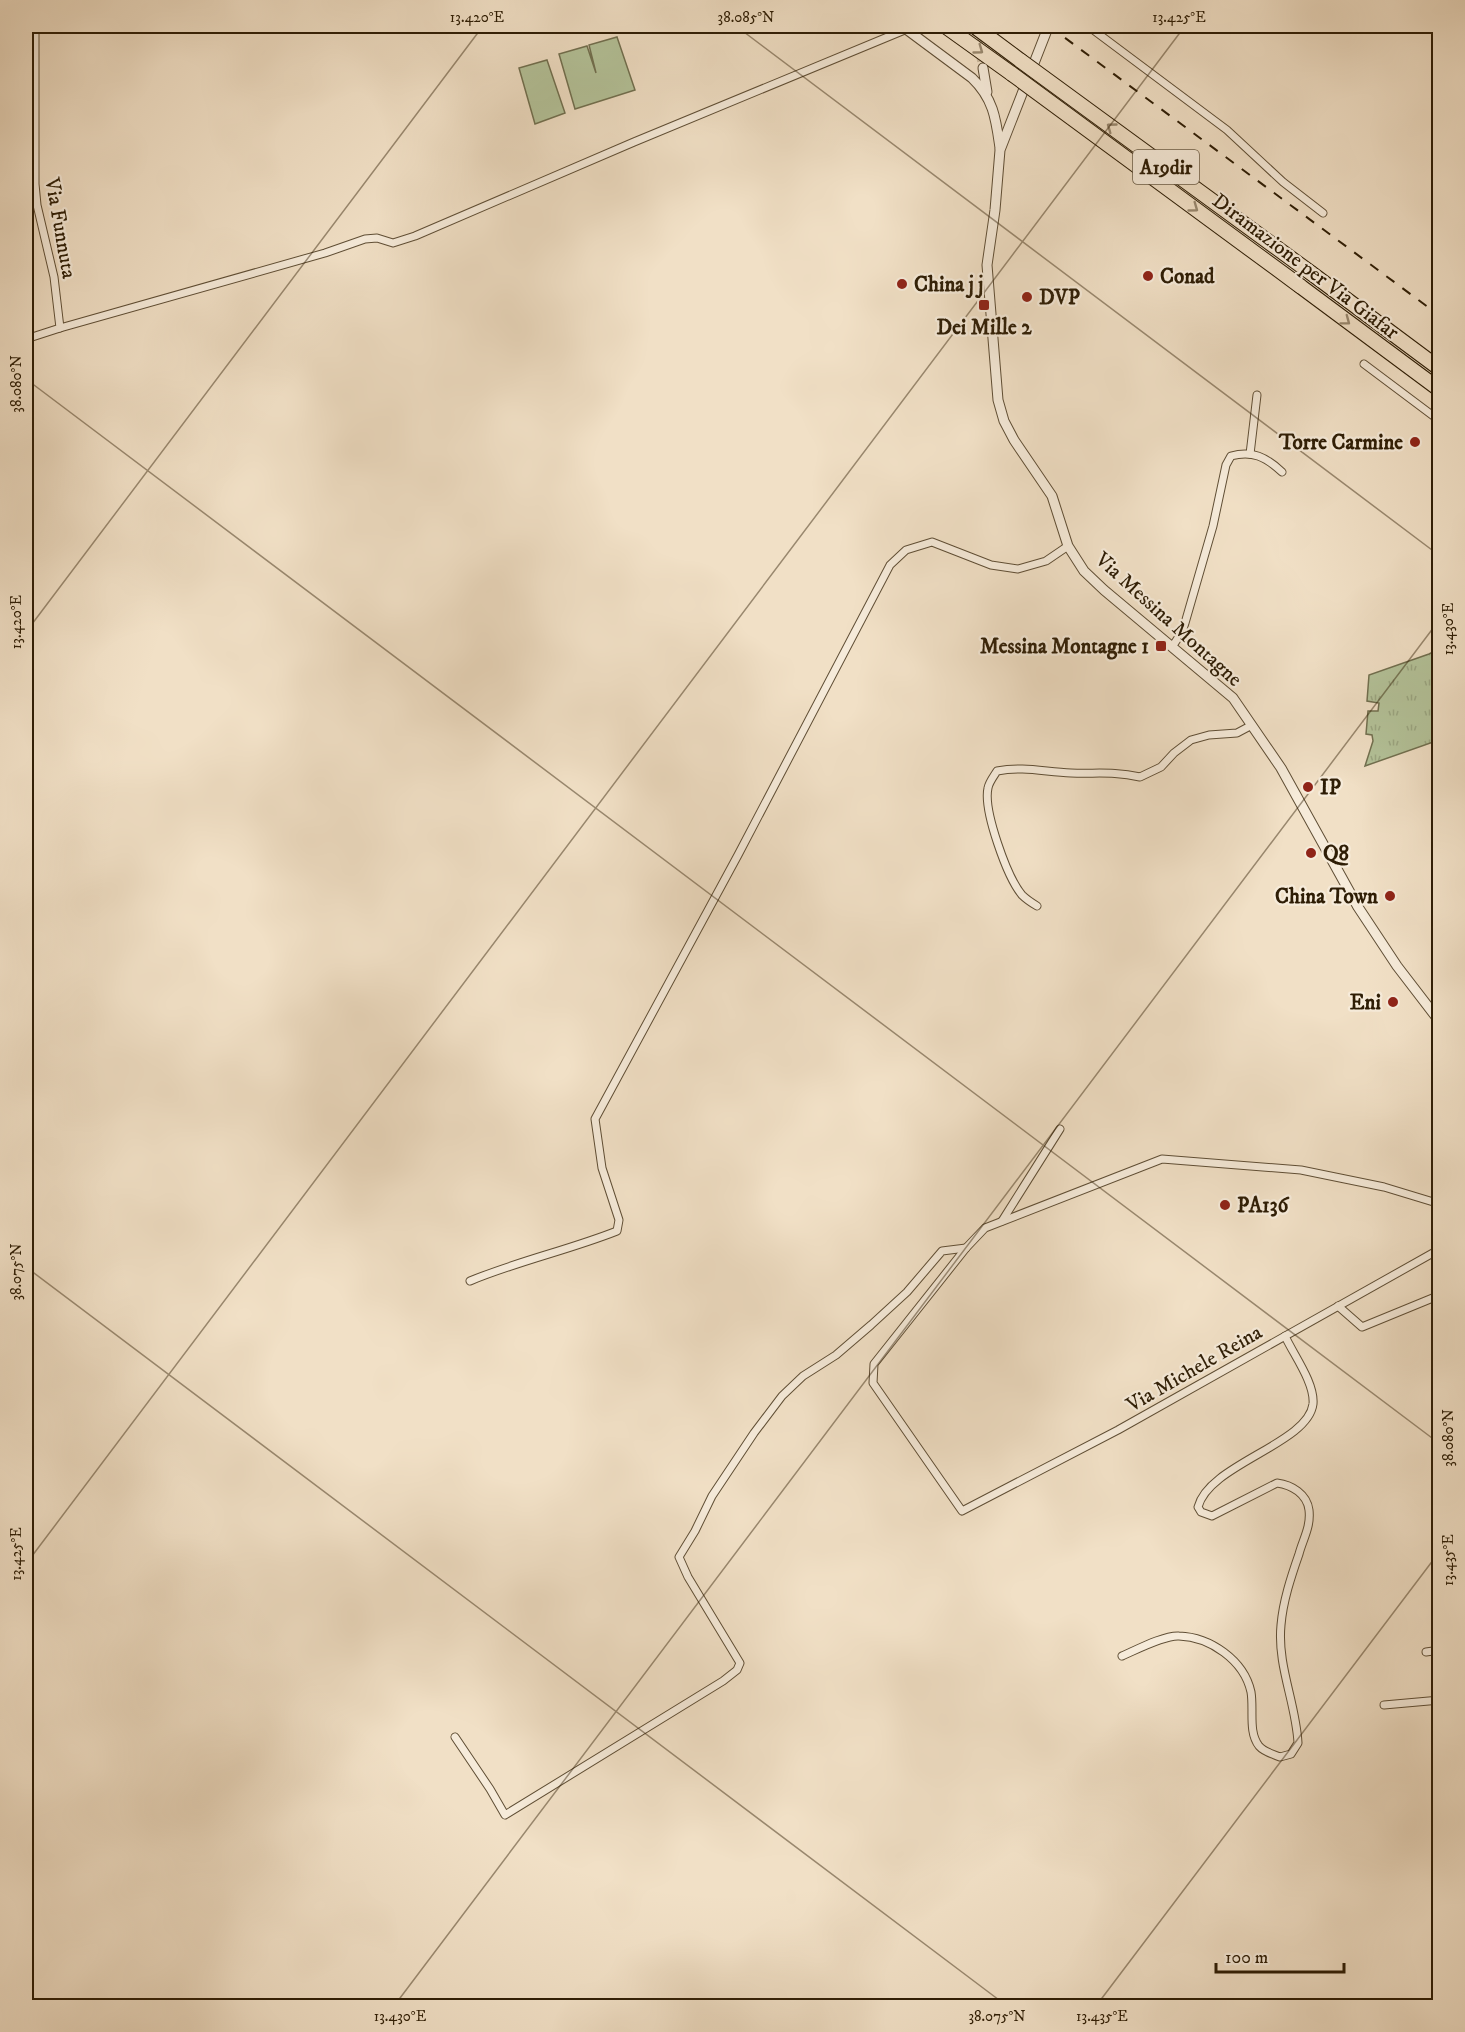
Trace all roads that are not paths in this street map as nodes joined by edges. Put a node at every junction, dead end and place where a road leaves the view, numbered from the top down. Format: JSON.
{"nodes":[{"id":1,"x":34,"y":26,"type":"edge"},
{"id":2,"x":945,"y":26,"type":"edge"},
{"id":3,"x":974,"y":26,"type":"edge"},
{"id":4,"x":905,"y":27,"type":"edge"},
{"id":5,"x":1093,"y":27,"type":"edge"},
{"id":6,"x":1047,"y":30,"type":"dead end"},
{"id":7,"x":984,"y":68,"type":"tunnel mouth"},
{"id":8,"x":987,"y":95,"type":"junction"},
{"id":9,"x":1000,"y":150,"type":"junction"},
{"id":10,"x":1323,"y":213,"type":"dead end"},
{"id":11,"x":60,"y":328,"type":"junction"},
{"id":12,"x":26,"y":339,"type":"edge"},
{"id":13,"x":1364,"y":364,"type":"dead end"},
{"id":14,"x":1440,"y":369,"type":"edge"},
{"id":15,"x":1440,"y":390,"type":"edge"},
{"id":16,"x":1257,"y":395,"type":"dead end"},
{"id":17,"x":1440,"y":421,"type":"edge"},
{"id":18,"x":1250,"y":454,"type":"junction"},
{"id":19,"x":1282,"y":472,"type":"dead end"},
{"id":20,"x":1068,"y":546,"type":"junction"},
{"id":21,"x":1172,"y":647,"type":"junction"},
{"id":22,"x":1252,"y":725,"type":"junction"},
{"id":23,"x":1037,"y":906,"type":"dead end"},
{"id":24,"x":1440,"y":1022,"type":"edge"},
{"id":25,"x":1060,"y":1129,"type":"dead end"},
{"id":26,"x":1440,"y":1203,"type":"edge"},
{"id":27,"x":1002,"y":1221,"type":"junction"},
{"id":28,"x":966,"y":1248,"type":"junction"},
{"id":29,"x":1440,"y":1249,"type":"edge"},
{"id":30,"x":470,"y":1281,"type":"dead end"},
{"id":31,"x":1440,"y":1294,"type":"edge"},
{"id":32,"x":1338,"y":1306,"type":"junction"},
{"id":33,"x":1285,"y":1336,"type":"junction"},
{"id":34,"x":1440,"y":1650,"type":"edge"},
{"id":35,"x":1426,"y":1652,"type":"dead end"},
{"id":36,"x":1122,"y":1656,"type":"dead end"},
{"id":37,"x":1440,"y":1700,"type":"edge"},
{"id":38,"x":1383,"y":1705,"type":"dead end"},
{"id":39,"x":455,"y":1737,"type":"dead end"}],
"edges":[{"from":1,"to":11,"type":"street","name":"Via Funnuta"},
{"from":2,"to":15,"type":"highway","name":"Diramazione per Via Giafar","number":"A19dir","one_way":true,"bridge":true},
{"from":14,"to":3,"type":"highway","name":"Diramazione per Via Giafar","number":"A19dir","one_way":true,"bridge":true},
{"from":4,"to":8,"type":"street"},
{"from":4,"to":11,"type":"street"},
{"from":5,"to":10,"type":"street"},
{"from":6,"to":9,"type":"street"},
{"from":7,"to":8,"type":"street"},
{"from":8,"to":9,"type":"street"},
{"from":9,"to":20,"type":"street","name":"Via Messina Montagne"},
{"from":11,"to":12,"type":"street"},
{"from":13,"to":17,"type":"street"},
{"from":16,"to":18,"type":"street"},
{"from":18,"to":19,"type":"street"},
{"from":18,"to":21,"type":"street"},
{"from":20,"to":21,"type":"street","name":"Via Messina Montagne"},
{"from":20,"to":30,"type":"street"},
{"from":21,"to":22,"type":"street","name":"Via Messina Montagne"},
{"from":22,"to":23,"type":"street"},
{"from":22,"to":24,"type":"street","name":"Via Messina Montagne"},
{"from":25,"to":27,"type":"street"},
{"from":26,"to":27,"type":"street"},
{"from":27,"to":28,"type":"street"},
{"from":28,"to":33,"type":"street","name":"Via Michele Reina"},
{"from":28,"to":39,"type":"street"},
{"from":29,"to":32,"type":"street","name":"Via Michele Reina"},
{"from":31,"to":32,"type":"street"},
{"from":32,"to":33,"type":"street","name":"Via Michele Reina"},
{"from":33,"to":36,"type":"street"},
{"from":34,"to":35,"type":"street"},
{"from":37,"to":38,"type":"street"}]}
